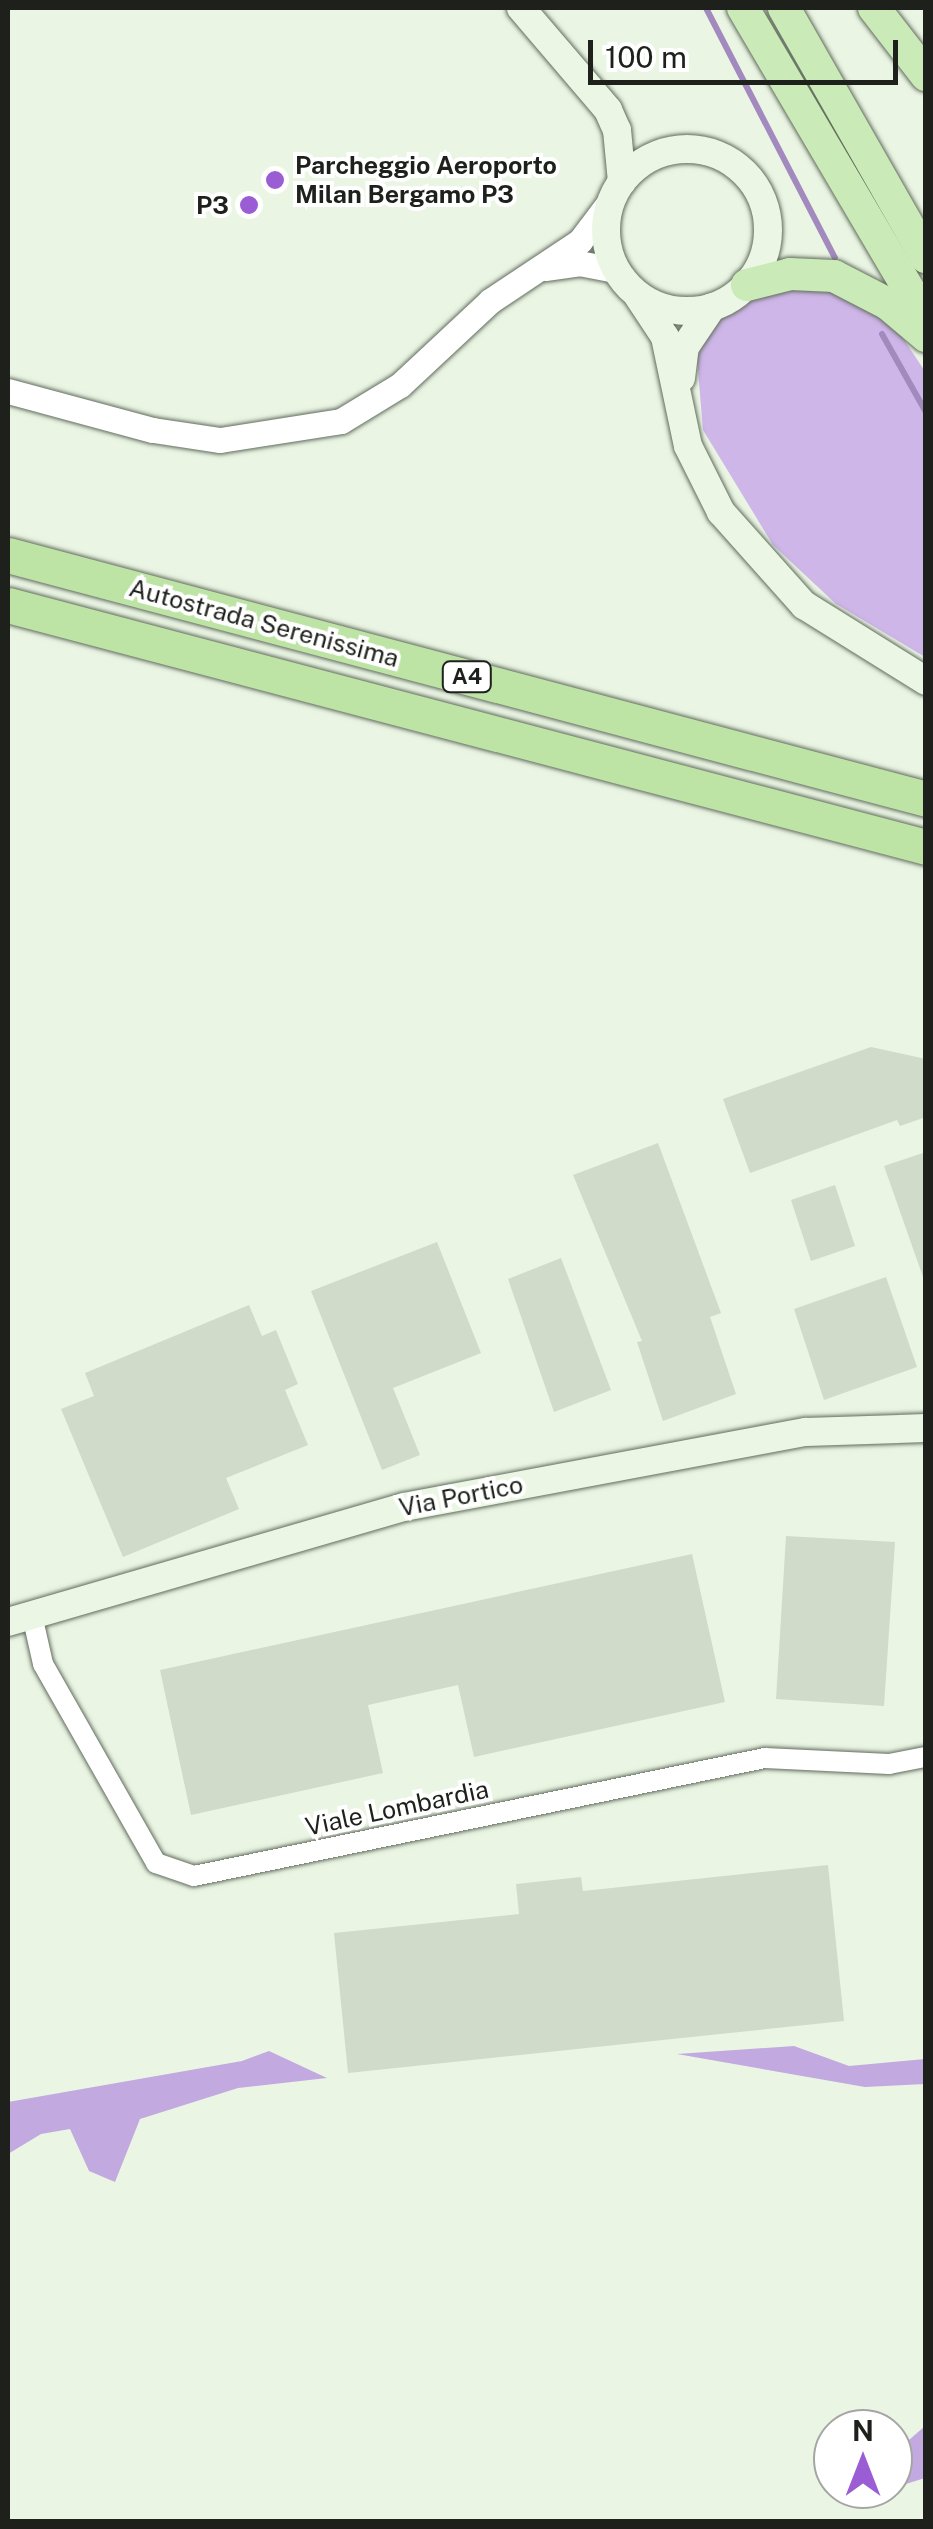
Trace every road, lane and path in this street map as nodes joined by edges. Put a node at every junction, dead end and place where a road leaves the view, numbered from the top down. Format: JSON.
{"nodes":[{"id":1,"x":521,"y":8,"type":"edge"},
{"id":2,"x":743,"y":8,"type":"edge"},
{"id":3,"x":784,"y":8,"type":"edge"},
{"id":4,"x":874,"y":8,"type":"edge"},
{"id":5,"x":926,"y":75,"type":"edge"},
{"id":6,"x":618,"y":189,"type":"junction"},
{"id":7,"x":926,"y":256,"type":"edge"},
{"id":8,"x":540,"y":269,"type":"junction"},
{"id":9,"x":616,"y":270,"type":"junction"},
{"id":10,"x":747,"y":284,"type":"junction"},
{"id":11,"x":636,"y":293,"type":"junction"},
{"id":12,"x":712,"y":307,"type":"junction"},
{"id":13,"x":926,"y":319,"type":"edge"},
{"id":14,"x":926,"y":336,"type":"edge"},
{"id":15,"x":680,"y":389,"type":"junction"},
{"id":16,"x":8,"y":391,"type":"edge"},
{"id":17,"x":8,"y":556,"type":"edge"},
{"id":18,"x":8,"y":605,"type":"edge"},
{"id":19,"x":926,"y":681,"type":"edge"},
{"id":20,"x":926,"y":799,"type":"edge"},
{"id":21,"x":926,"y":847,"type":"edge"},
{"id":22,"x":926,"y":1428,"type":"edge"},
{"id":23,"x":20,"y":1618,"type":"edge"},
{"id":24,"x":926,"y":1756,"type":"edge"}],
"edges":[{"from":1,"to":6,"type":"main road"},
{"from":2,"to":13,"type":"highway"},
{"from":3,"to":7,"type":"highway"},
{"from":4,"to":5,"type":"highway"},
{"from":6,"to":8,"type":"street"},
{"from":6,"to":9,"type":"main road"},
{"from":6,"to":10,"type":"main road"},
{"from":8,"to":9,"type":"street"},
{"from":8,"to":16,"type":"street"},
{"from":9,"to":11,"type":"main road"},
{"from":10,"to":12,"type":"main road"},
{"from":10,"to":14,"type":"highway"},
{"from":11,"to":12,"type":"main road"},
{"from":11,"to":15,"type":"main road"},
{"from":12,"to":15,"type":"main road"},
{"from":15,"to":19,"type":"main road"},
{"from":17,"to":20,"type":"highway","name":"Autostrada Serenissima","number":"A4"},
{"from":18,"to":21,"type":"highway","name":"Autostrada Serenissima","number":"A4"},
{"from":22,"to":23,"type":"main road","name":"Via Portico"},
{"from":23,"to":24,"type":"street","name":"Viale Lombardia"}]}
